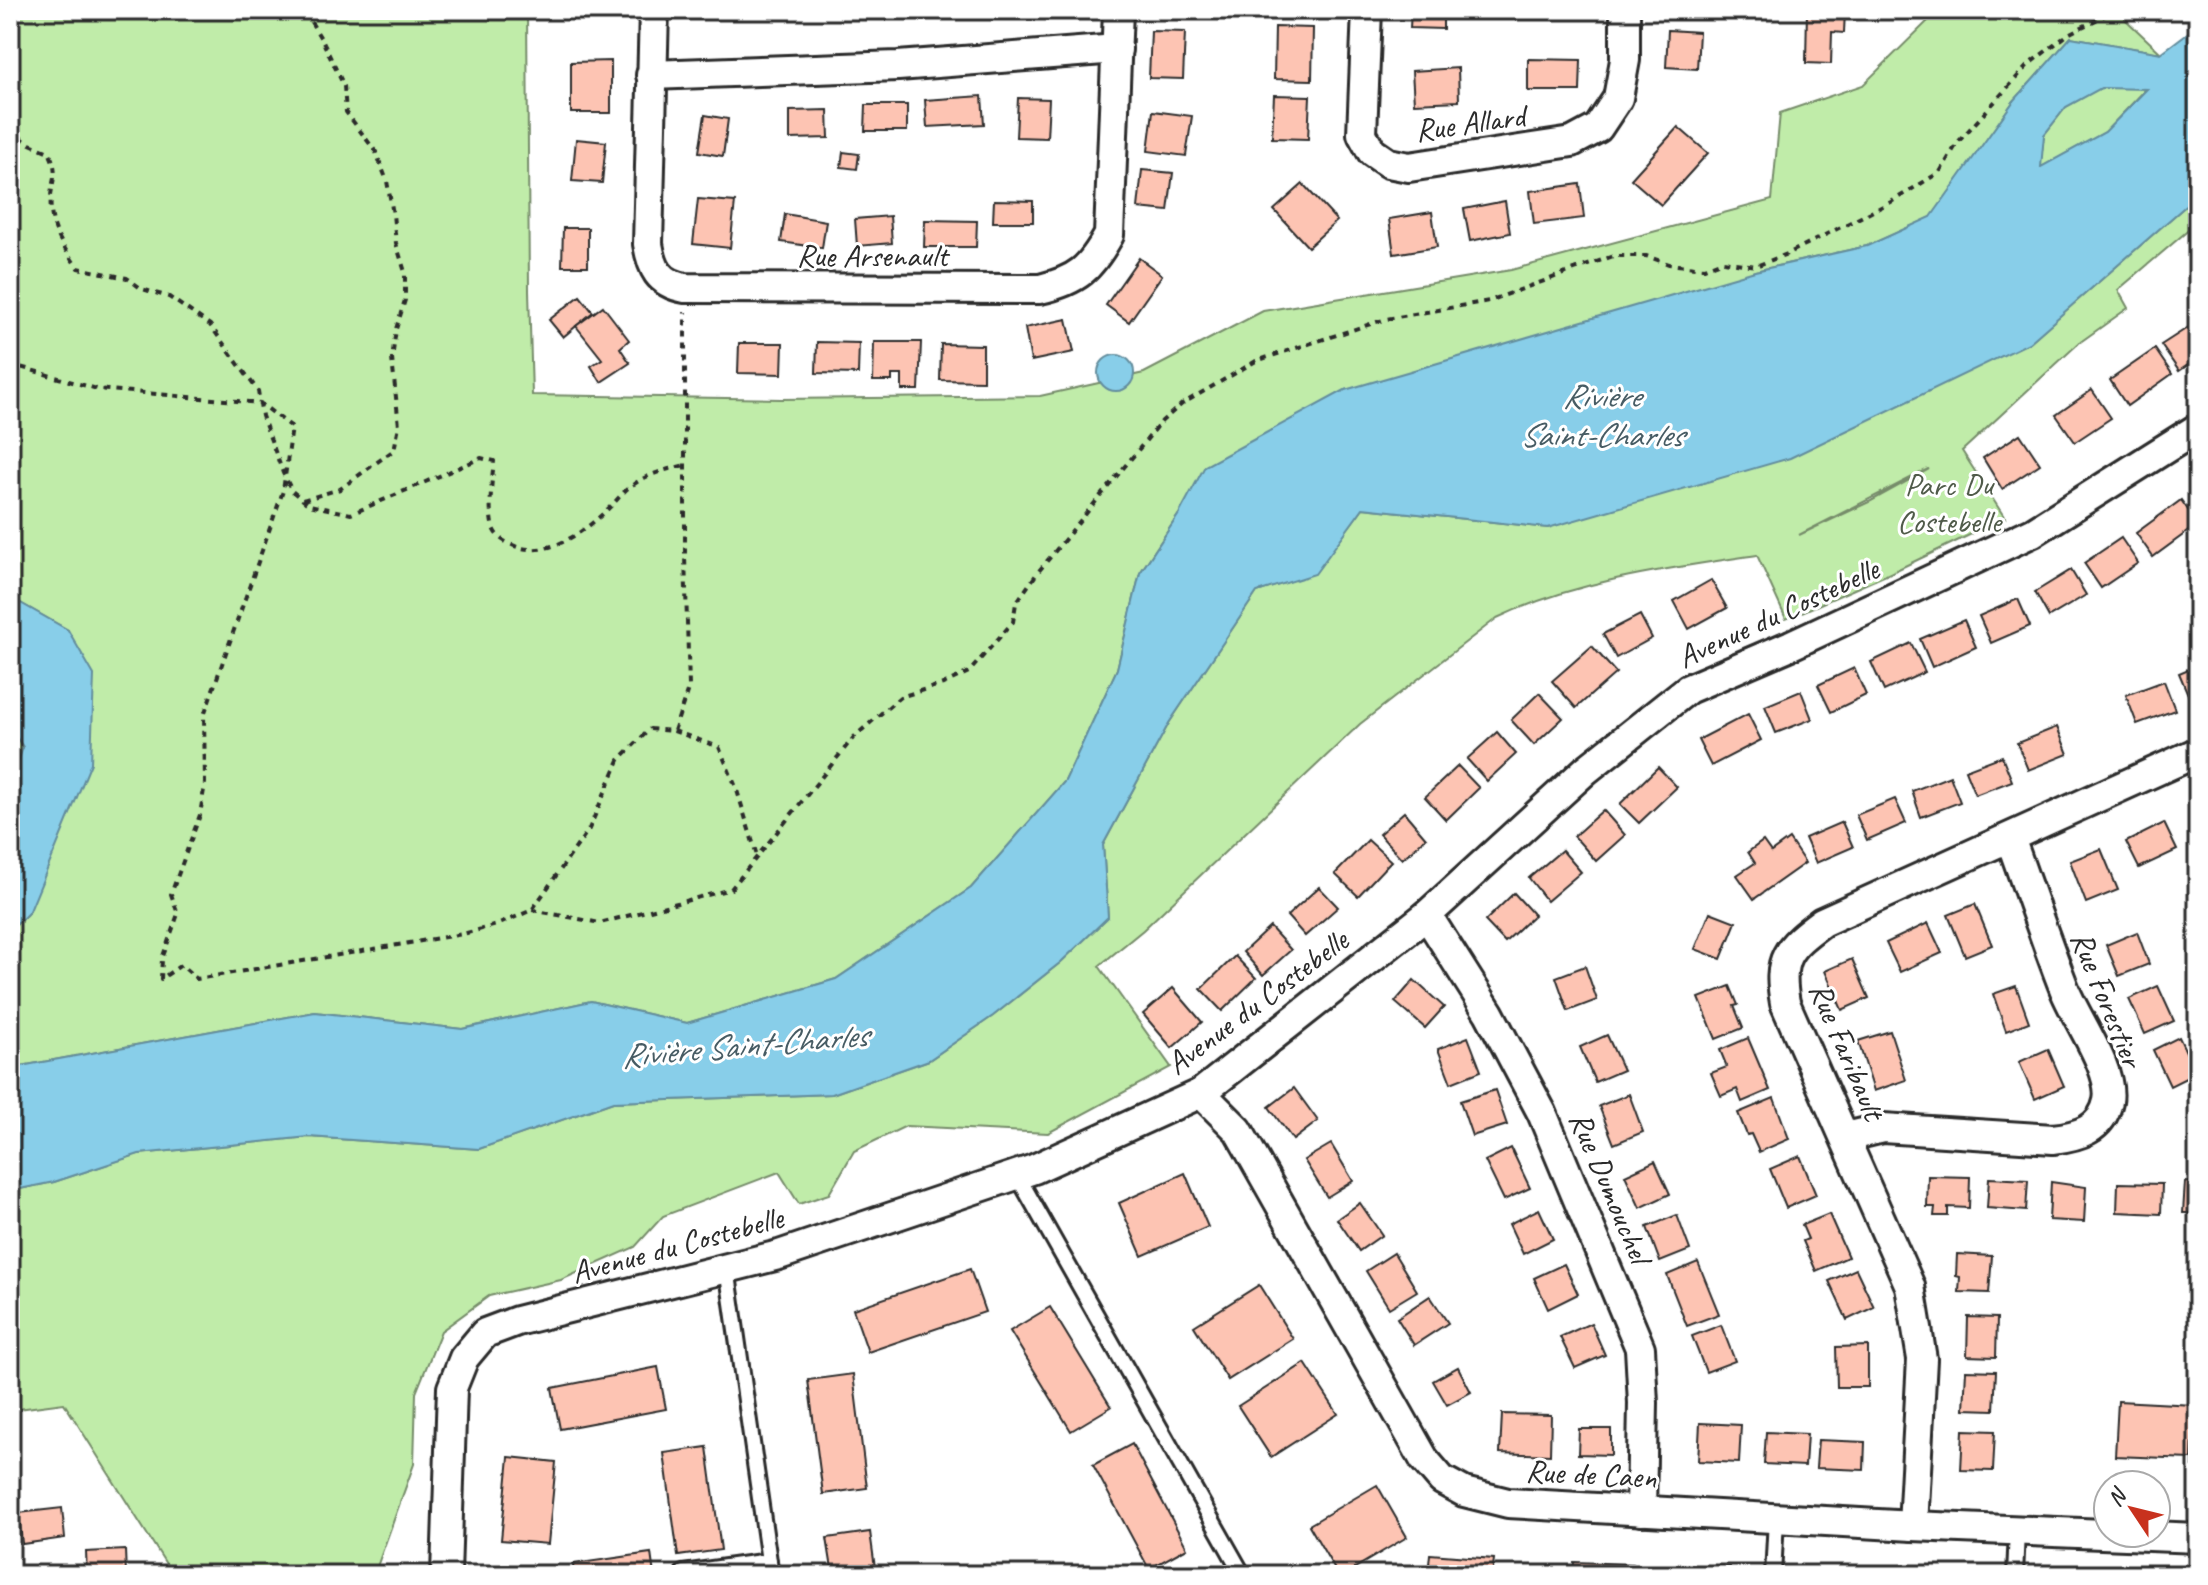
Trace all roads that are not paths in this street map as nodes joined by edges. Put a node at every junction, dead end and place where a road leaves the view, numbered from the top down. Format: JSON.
{"nodes":[{"id":1,"x":654,"y":10,"type":"edge"},
{"id":2,"x":1118,"y":10,"type":"edge"},
{"id":3,"x":1367,"y":10,"type":"edge"},
{"id":4,"x":1625,"y":10,"type":"edge"},
{"id":5,"x":1117,"y":49,"type":"junction"},
{"id":6,"x":651,"y":75,"type":"junction"},
{"id":7,"x":2198,"y":428,"type":"edge"},
{"id":8,"x":2198,"y":752,"type":"edge"},
{"id":9,"x":2010,"y":838,"type":"junction"},
{"id":10,"x":1427,"y":915,"type":"junction"},
{"id":11,"x":1201,"y":1093,"type":"junction"},
{"id":12,"x":1846,"y":1137,"type":"junction"},
{"id":13,"x":1017,"y":1175,"type":"junction"},
{"id":14,"x":727,"y":1268,"type":"junction"},
{"id":15,"x":1641,"y":1511,"type":"junction"},
{"id":16,"x":1776,"y":1519,"type":"junction"},
{"id":17,"x":1913,"y":1526,"type":"junction"},
{"id":18,"x":2017,"y":1531,"type":"junction"},
{"id":19,"x":2198,"y":1538,"type":"edge"},
{"id":20,"x":770,"y":1568,"type":"edge"},
{"id":21,"x":683,"y":1573,"type":"dead end"},
{"id":22,"x":446,"y":1575,"type":"edge"},
{"id":23,"x":1243,"y":1575,"type":"edge"},
{"id":24,"x":1773,"y":1575,"type":"edge"},
{"id":25,"x":2015,"y":1575,"type":"edge"}],
"edges":[{"from":1,"to":6,"type":"street"},
{"from":2,"to":5,"type":"street","name":"Rue Arsenault"},
{"from":3,"to":4,"type":"street","name":"Rue Allard"},
{"from":5,"to":6,"type":"street"},
{"from":5,"to":6,"type":"street","name":"Rue Arsenault"},
{"from":7,"to":10,"type":"street","name":"Avenue du Costebelle"},
{"from":8,"to":9,"type":"street","name":"Rue Faribault"},
{"from":9,"to":12,"type":"street","name":"Rue Faribault"},
{"from":9,"to":12,"type":"street","name":"Rue Forestier"},
{"from":10,"to":11,"type":"street","name":"Avenue du Costebelle"},
{"from":10,"to":15,"type":"street","name":"Rue Dumouchel"},
{"from":11,"to":13,"type":"street","name":"Avenue du Costebelle"},
{"from":11,"to":15,"type":"street","name":"Rue de Caen"},
{"from":12,"to":17,"type":"street","name":"Rue Faribault"},
{"from":13,"to":14,"type":"street","name":"Avenue du Costebelle"},
{"from":13,"to":23,"type":"lane"},
{"from":14,"to":20,"type":"lane"},
{"from":14,"to":22,"type":"street","name":"Avenue du Costebelle"},
{"from":15,"to":16,"type":"street","name":"Rue de Caen"},
{"from":16,"to":17,"type":"street","name":"Rue de Caen"},
{"from":16,"to":24,"type":"lane"},
{"from":17,"to":18,"type":"street","name":"Rue de Caen"},
{"from":18,"to":19,"type":"street","name":"Rue de Caen"},
{"from":18,"to":25,"type":"lane"},
{"from":20,"to":21,"type":"lane"}]}
